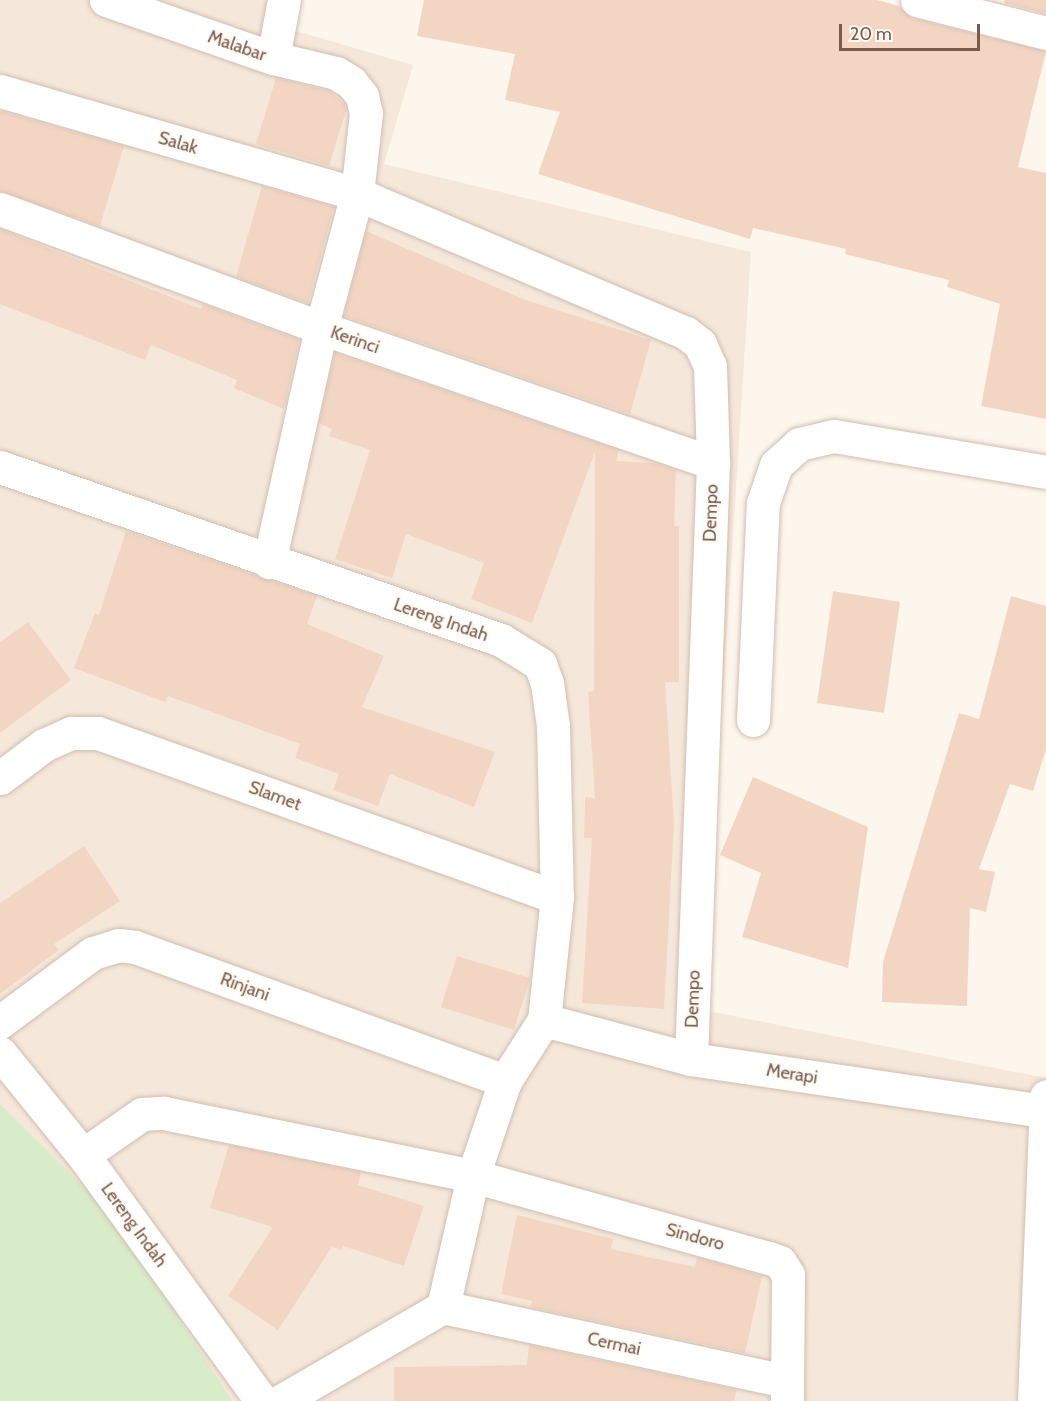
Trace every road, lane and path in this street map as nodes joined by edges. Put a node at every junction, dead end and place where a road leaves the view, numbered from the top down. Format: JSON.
{"nodes":[{"id":1,"x":106,"y":0,"type":"edge"},
{"id":2,"x":284,"y":0,"type":"edge"},
{"id":3,"x":917,"y":0,"type":"edge"},
{"id":4,"x":1046,"y":33,"type":"edge"},
{"id":5,"x":273,"y":58,"type":"junction"},
{"id":6,"x":0,"y":91,"type":"edge"},
{"id":7,"x":357,"y":194,"type":"junction"},
{"id":8,"x":0,"y":209,"type":"edge"},
{"id":9,"x":321,"y":328,"type":"junction"},
{"id":10,"x":713,"y":463,"type":"junction"},
{"id":11,"x":0,"y":467,"type":"edge"},
{"id":12,"x":1046,"y":472,"type":"edge"},
{"id":13,"x":269,"y":562,"type":"junction"},
{"id":14,"x":753,"y":720,"type":"dead end"},
{"id":15,"x":0,"y":778,"type":"edge"},
{"id":16,"x":557,"y":897,"type":"junction"},
{"id":17,"x":544,"y":1020,"type":"junction"},
{"id":18,"x":0,"y":1022,"type":"edge"},
{"id":19,"x":0,"y":1053,"type":"edge"},
{"id":20,"x":691,"y":1059,"type":"junction"},
{"id":21,"x":505,"y":1081,"type":"junction"},
{"id":22,"x":1045,"y":1104,"type":"edge"},
{"id":23,"x":83,"y":1155,"type":"junction"},
{"id":24,"x":473,"y":1176,"type":"junction"},
{"id":25,"x":442,"y":1307,"type":"junction"},
{"id":26,"x":787,"y":1391,"type":"edge"},
{"id":27,"x":262,"y":1401,"type":"edge"},
{"id":28,"x":281,"y":1401,"type":"edge"},
{"id":29,"x":1034,"y":1401,"type":"edge"}],
"edges":[{"from":1,"to":5,"type":"street","name":"Malabar"},
{"from":2,"to":5,"type":"street"},
{"from":3,"to":4,"type":"street"},
{"from":5,"to":7,"type":"street","name":"Malabar"},
{"from":6,"to":7,"type":"street","name":"Salak"},
{"from":7,"to":9,"type":"street"},
{"from":7,"to":10,"type":"street","name":"Dempo"},
{"from":8,"to":9,"type":"street","name":"Kerinci"},
{"from":9,"to":10,"type":"street","name":"Kerinci"},
{"from":9,"to":13,"type":"street"},
{"from":10,"to":20,"type":"street","name":"Dempo"},
{"from":11,"to":13,"type":"street","name":"Lereng Indah"},
{"from":12,"to":14,"type":"street"},
{"from":13,"to":16,"type":"street","name":"Lereng Indah"},
{"from":15,"to":16,"type":"street","name":"Slamet"},
{"from":16,"to":17,"type":"street","name":"Lereng Indah"},
{"from":17,"to":20,"type":"street","name":"Merapi"},
{"from":17,"to":21,"type":"street"},
{"from":18,"to":21,"type":"street","name":"Rinjani"},
{"from":19,"to":23,"type":"street","name":"Lereng Indah"},
{"from":20,"to":22,"type":"street","name":"Merapi"},
{"from":21,"to":24,"type":"street"},
{"from":22,"to":29,"type":"street"},
{"from":23,"to":24,"type":"street","name":"Sindoro"},
{"from":23,"to":27,"type":"street","name":"Lereng Indah"},
{"from":24,"to":25,"type":"street"},
{"from":24,"to":26,"type":"street","name":"Sindoro"},
{"from":25,"to":26,"type":"street","name":"Cermai"},
{"from":25,"to":28,"type":"street"}]}
